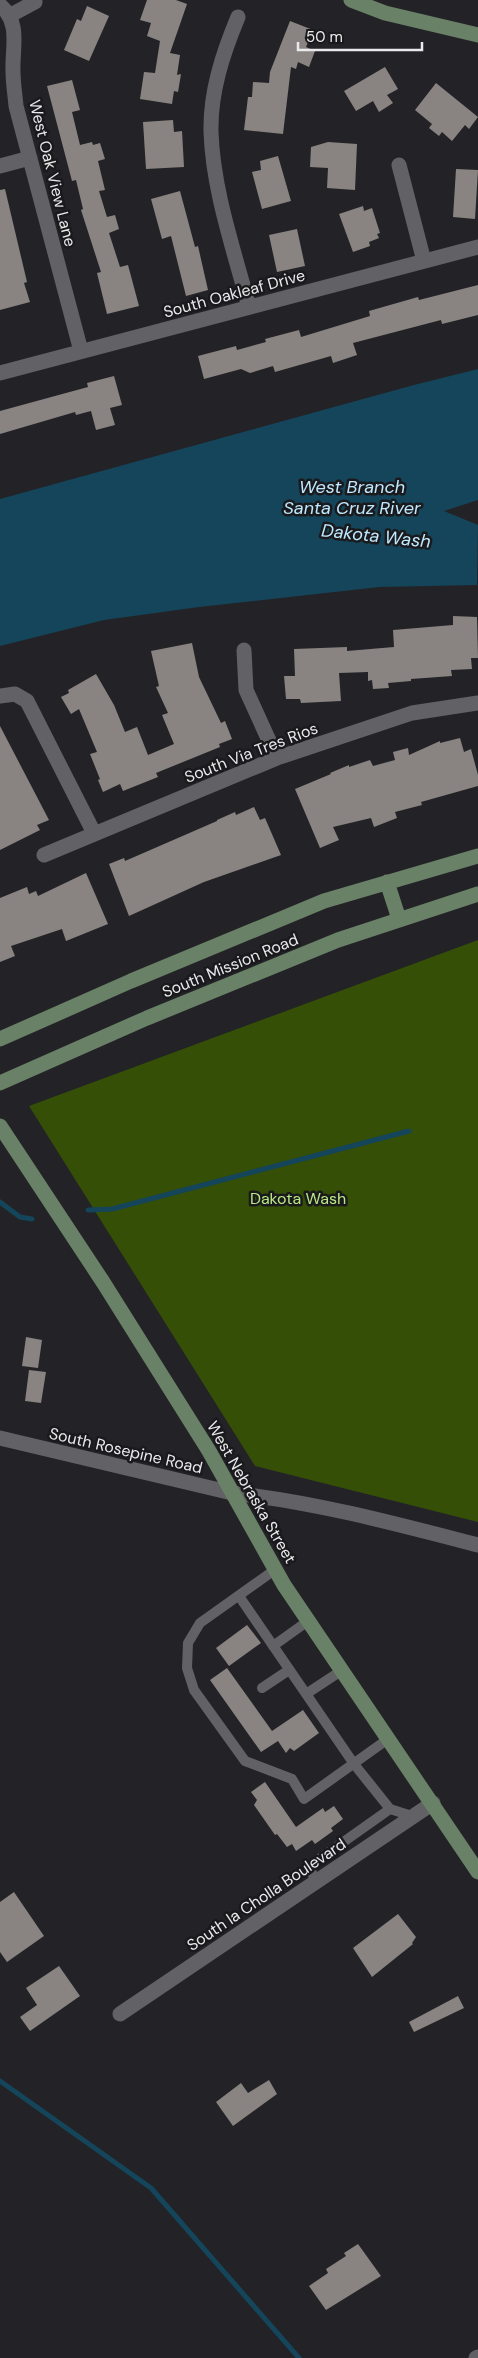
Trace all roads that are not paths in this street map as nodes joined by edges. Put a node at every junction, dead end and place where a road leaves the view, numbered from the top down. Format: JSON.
{"nodes":[{"id":1,"x":351,"y":0,"type":"edge"},
{"id":2,"x":35,"y":2,"type":"dead end"},
{"id":3,"x":5,"y":10,"type":"edge"},
{"id":4,"x":238,"y":17,"type":"dead end"},
{"id":5,"x":478,"y":35,"type":"edge"},
{"id":6,"x":30,"y":158,"type":"junction"},
{"id":7,"x":0,"y":166,"type":"edge"},
{"id":8,"x":399,"y":166,"type":"dead end"},
{"id":9,"x":478,"y":247,"type":"edge"},
{"id":10,"x":424,"y":261,"type":"junction"},
{"id":11,"x":249,"y":307,"type":"junction"},
{"id":12,"x":81,"y":352,"type":"junction"},
{"id":13,"x":0,"y":373,"type":"edge"},
{"id":14,"x":244,"y":650,"type":"dead end"},
{"id":15,"x":0,"y":696,"type":"edge"},
{"id":16,"x":478,"y":703,"type":"edge"},
{"id":17,"x":277,"y":758,"type":"junction"},
{"id":18,"x":94,"y":833,"type":"junction"},
{"id":19,"x":44,"y":855,"type":"dead end"},
{"id":20,"x":478,"y":856,"type":"edge"},
{"id":21,"x":387,"y":882,"type":"junction"},
{"id":22,"x":478,"y":894,"type":"edge"},
{"id":23,"x":399,"y":919,"type":"junction"},
{"id":24,"x":0,"y":1039,"type":"edge"},
{"id":25,"x":0,"y":1083,"type":"edge"},
{"id":26,"x":0,"y":1126,"type":"edge"},
{"id":27,"x":0,"y":1438,"type":"edge"},
{"id":28,"x":232,"y":1492,"type":"junction"},
{"id":29,"x":478,"y":1545,"type":"edge"},
{"id":30,"x":276,"y":1570,"type":"junction"},
{"id":31,"x":239,"y":1596,"type":"junction"},
{"id":32,"x":308,"y":1621,"type":"junction"},
{"id":33,"x":273,"y":1646,"type":"junction"},
{"id":34,"x":289,"y":1670,"type":"junction"},
{"id":35,"x":340,"y":1671,"type":"junction"},
{"id":36,"x":262,"y":1688,"type":"dead end"},
{"id":37,"x":306,"y":1694,"type":"junction"},
{"id":38,"x":388,"y":1740,"type":"junction"},
{"id":39,"x":354,"y":1764,"type":"junction"},
{"id":40,"x":432,"y":1803,"type":"junction"},
{"id":41,"x":390,"y":1809,"type":"junction"},
{"id":42,"x":412,"y":1816,"type":"junction"},
{"id":43,"x":478,"y":1872,"type":"edge"},
{"id":44,"x":317,"y":1881,"type":"junction"},
{"id":45,"x":120,"y":2014,"type":"dead end"}],
"edges":[{"from":1,"to":5,"type":"main road"},
{"from":2,"to":3,"type":"street"},
{"from":3,"to":6,"type":"street","name":"West Oak View Lane"},
{"from":4,"to":11,"type":"street"},
{"from":6,"to":7,"type":"street"},
{"from":6,"to":12,"type":"street","name":"West Oak View Lane"},
{"from":8,"to":10,"type":"street"},
{"from":9,"to":10,"type":"street","name":"South Oakleaf Drive"},
{"from":10,"to":11,"type":"street","name":"South Oakleaf Drive"},
{"from":11,"to":12,"type":"street","name":"South Oakleaf Drive"},
{"from":12,"to":13,"type":"street","name":"South Oakleaf Drive"},
{"from":14,"to":17,"type":"street"},
{"from":15,"to":18,"type":"street"},
{"from":16,"to":17,"type":"street","name":"South Via Tres Rios"},
{"from":17,"to":18,"type":"street","name":"South Via Tres Rios"},
{"from":18,"to":19,"type":"street","name":"South Via Tres Rios"},
{"from":20,"to":21,"type":"main road","name":"South Mission Road"},
{"from":21,"to":23,"type":"main road"},
{"from":21,"to":24,"type":"main road","name":"South Mission Road"},
{"from":22,"to":23,"type":"main road","name":"South Mission Road"},
{"from":23,"to":25,"type":"main road","name":"South Mission Road"},
{"from":26,"to":28,"type":"main road","name":"West Nebraska Street"},
{"from":27,"to":28,"type":"street","name":"South Rosepine Road"},
{"from":28,"to":29,"type":"street","name":"South Rosepine Road"},
{"from":28,"to":30,"type":"main road","name":"West Nebraska Street"},
{"from":30,"to":31,"type":"lane"},
{"from":30,"to":32,"type":"main road","name":"West Nebraska Street"},
{"from":31,"to":33,"type":"lane"},
{"from":31,"to":39,"type":"lane"},
{"from":32,"to":33,"type":"lane"},
{"from":32,"to":35,"type":"main road","name":"West Nebraska Street"},
{"from":33,"to":34,"type":"lane"},
{"from":34,"to":36,"type":"lane"},
{"from":34,"to":37,"type":"lane"},
{"from":35,"to":37,"type":"lane"},
{"from":35,"to":38,"type":"main road","name":"West Nebraska Street"},
{"from":37,"to":39,"type":"lane"},
{"from":38,"to":39,"type":"lane"},
{"from":38,"to":40,"type":"main road","name":"West Nebraska Street"},
{"from":39,"to":41,"type":"lane"},
{"from":40,"to":42,"type":"street","name":"South la Cholla Boulevard"},
{"from":40,"to":43,"type":"main road","name":"West Nebraska Street"},
{"from":41,"to":42,"type":"lane"},
{"from":41,"to":44,"type":"lane"},
{"from":42,"to":44,"type":"street","name":"South la Cholla Boulevard"},
{"from":44,"to":45,"type":"street","name":"South la Cholla Boulevard"}]}
